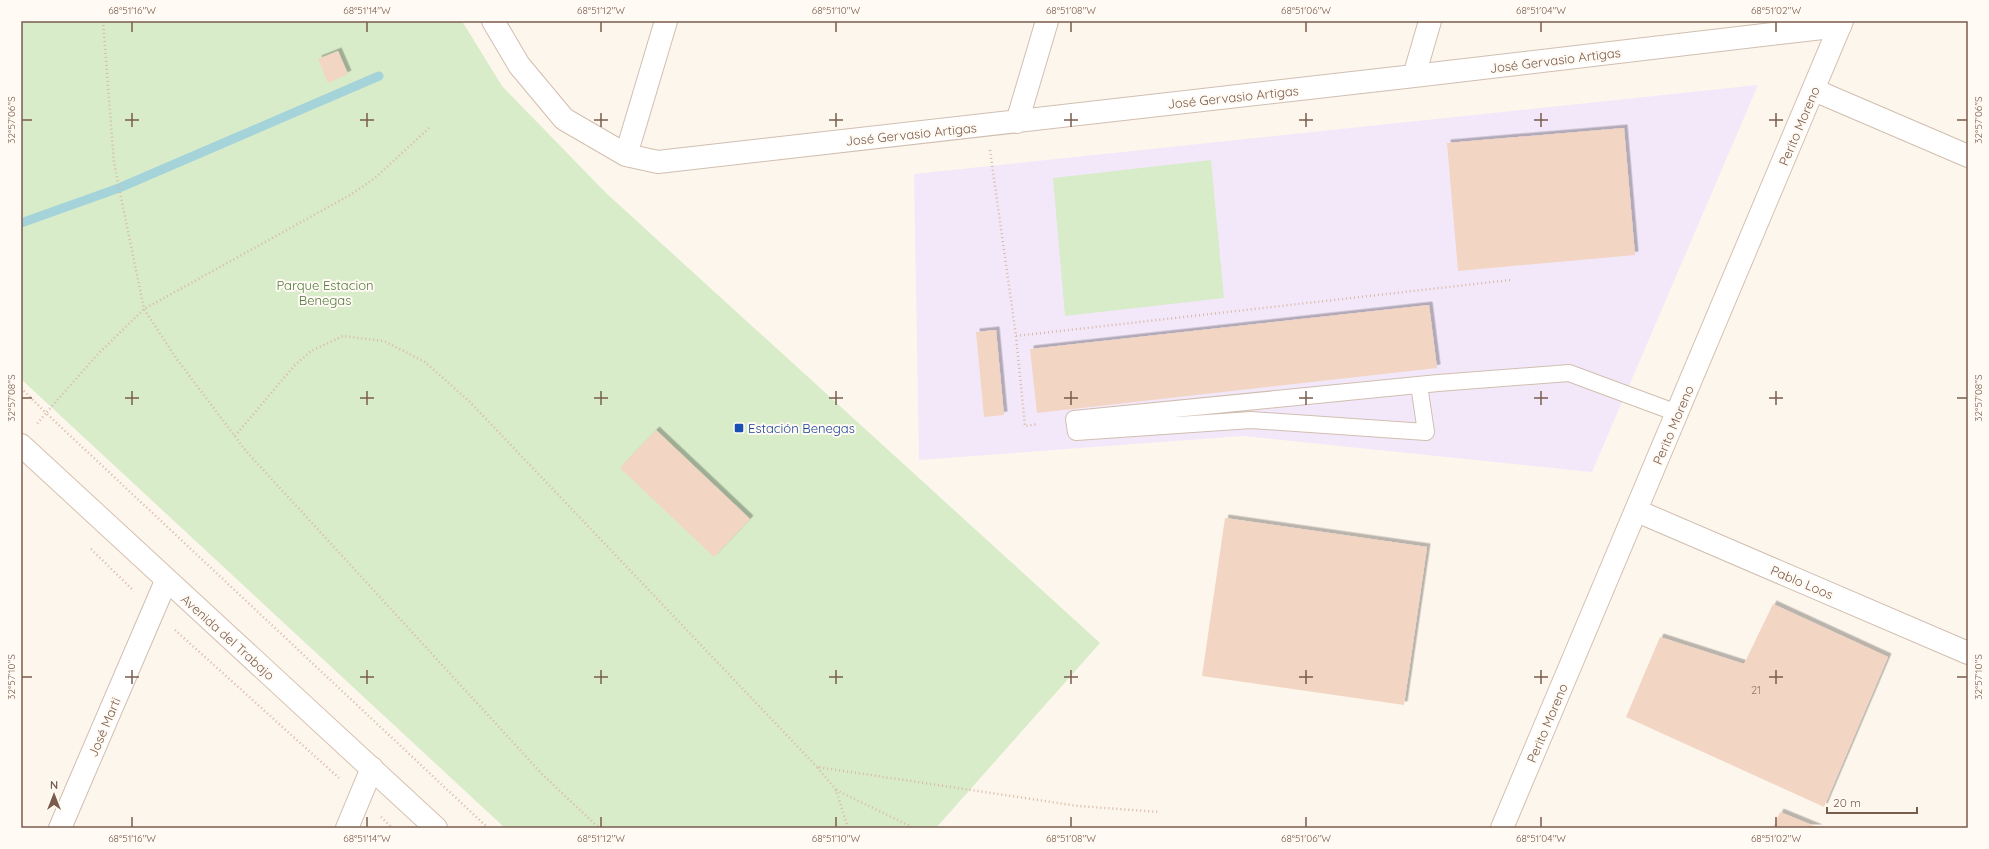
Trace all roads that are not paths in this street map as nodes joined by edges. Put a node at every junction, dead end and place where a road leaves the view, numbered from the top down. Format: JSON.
{"nodes":[{"id":1,"x":493,"y":21,"type":"edge"},
{"id":2,"x":666,"y":21,"type":"edge"},
{"id":3,"x":1046,"y":21,"type":"edge"},
{"id":4,"x":1430,"y":21,"type":"edge"},
{"id":5,"x":1841,"y":23,"type":"edge"},
{"id":6,"x":1414,"y":76,"type":"junction"},
{"id":7,"x":1814,"y":90,"type":"junction"},
{"id":8,"x":1017,"y":122,"type":"junction"},
{"id":9,"x":626,"y":155,"type":"junction"},
{"id":10,"x":1968,"y":156,"type":"edge"},
{"id":11,"x":1419,"y":385,"type":"junction"},
{"id":12,"x":1677,"y":413,"type":"junction"},
{"id":13,"x":21,"y":445,"type":"edge"},
{"id":14,"x":1637,"y":511,"type":"junction"},
{"id":15,"x":166,"y":581,"type":"junction"},
{"id":16,"x":1968,"y":653,"type":"edge"},
{"id":17,"x":372,"y":768,"type":"junction"},
{"id":18,"x":60,"y":828,"type":"edge"},
{"id":19,"x":347,"y":828,"type":"edge"},
{"id":20,"x":436,"y":828,"type":"edge"},
{"id":21,"x":1502,"y":828,"type":"edge"}],
"edges":[{"from":1,"to":9,"type":"street","name":"José Gervasio Artigas"},
{"from":2,"to":9,"type":"street"},
{"from":3,"to":8,"type":"street"},
{"from":4,"to":6,"type":"street"},
{"from":5,"to":6,"type":"street","name":"José Gervasio Artigas"},
{"from":5,"to":7,"type":"street","name":"Perito Moreno"},
{"from":6,"to":8,"type":"street","name":"José Gervasio Artigas"},
{"from":7,"to":10,"type":"street"},
{"from":7,"to":12,"type":"street","name":"Perito Moreno"},
{"from":8,"to":9,"type":"street","name":"José Gervasio Artigas"},
{"from":11,"to":11,"type":"lane"},
{"from":11,"to":12,"type":"lane"},
{"from":12,"to":14,"type":"street","name":"Perito Moreno"},
{"from":13,"to":15,"type":"street","name":"Avenida del Trabajo"},
{"from":14,"to":16,"type":"street","name":"Pablo Loos"},
{"from":14,"to":21,"type":"street","name":"Perito Moreno"},
{"from":15,"to":17,"type":"street","name":"Avenida del Trabajo"},
{"from":15,"to":18,"type":"street","name":"José Marti"},
{"from":17,"to":19,"type":"street"},
{"from":17,"to":20,"type":"street","name":"Avenida del Trabajo"}]}
